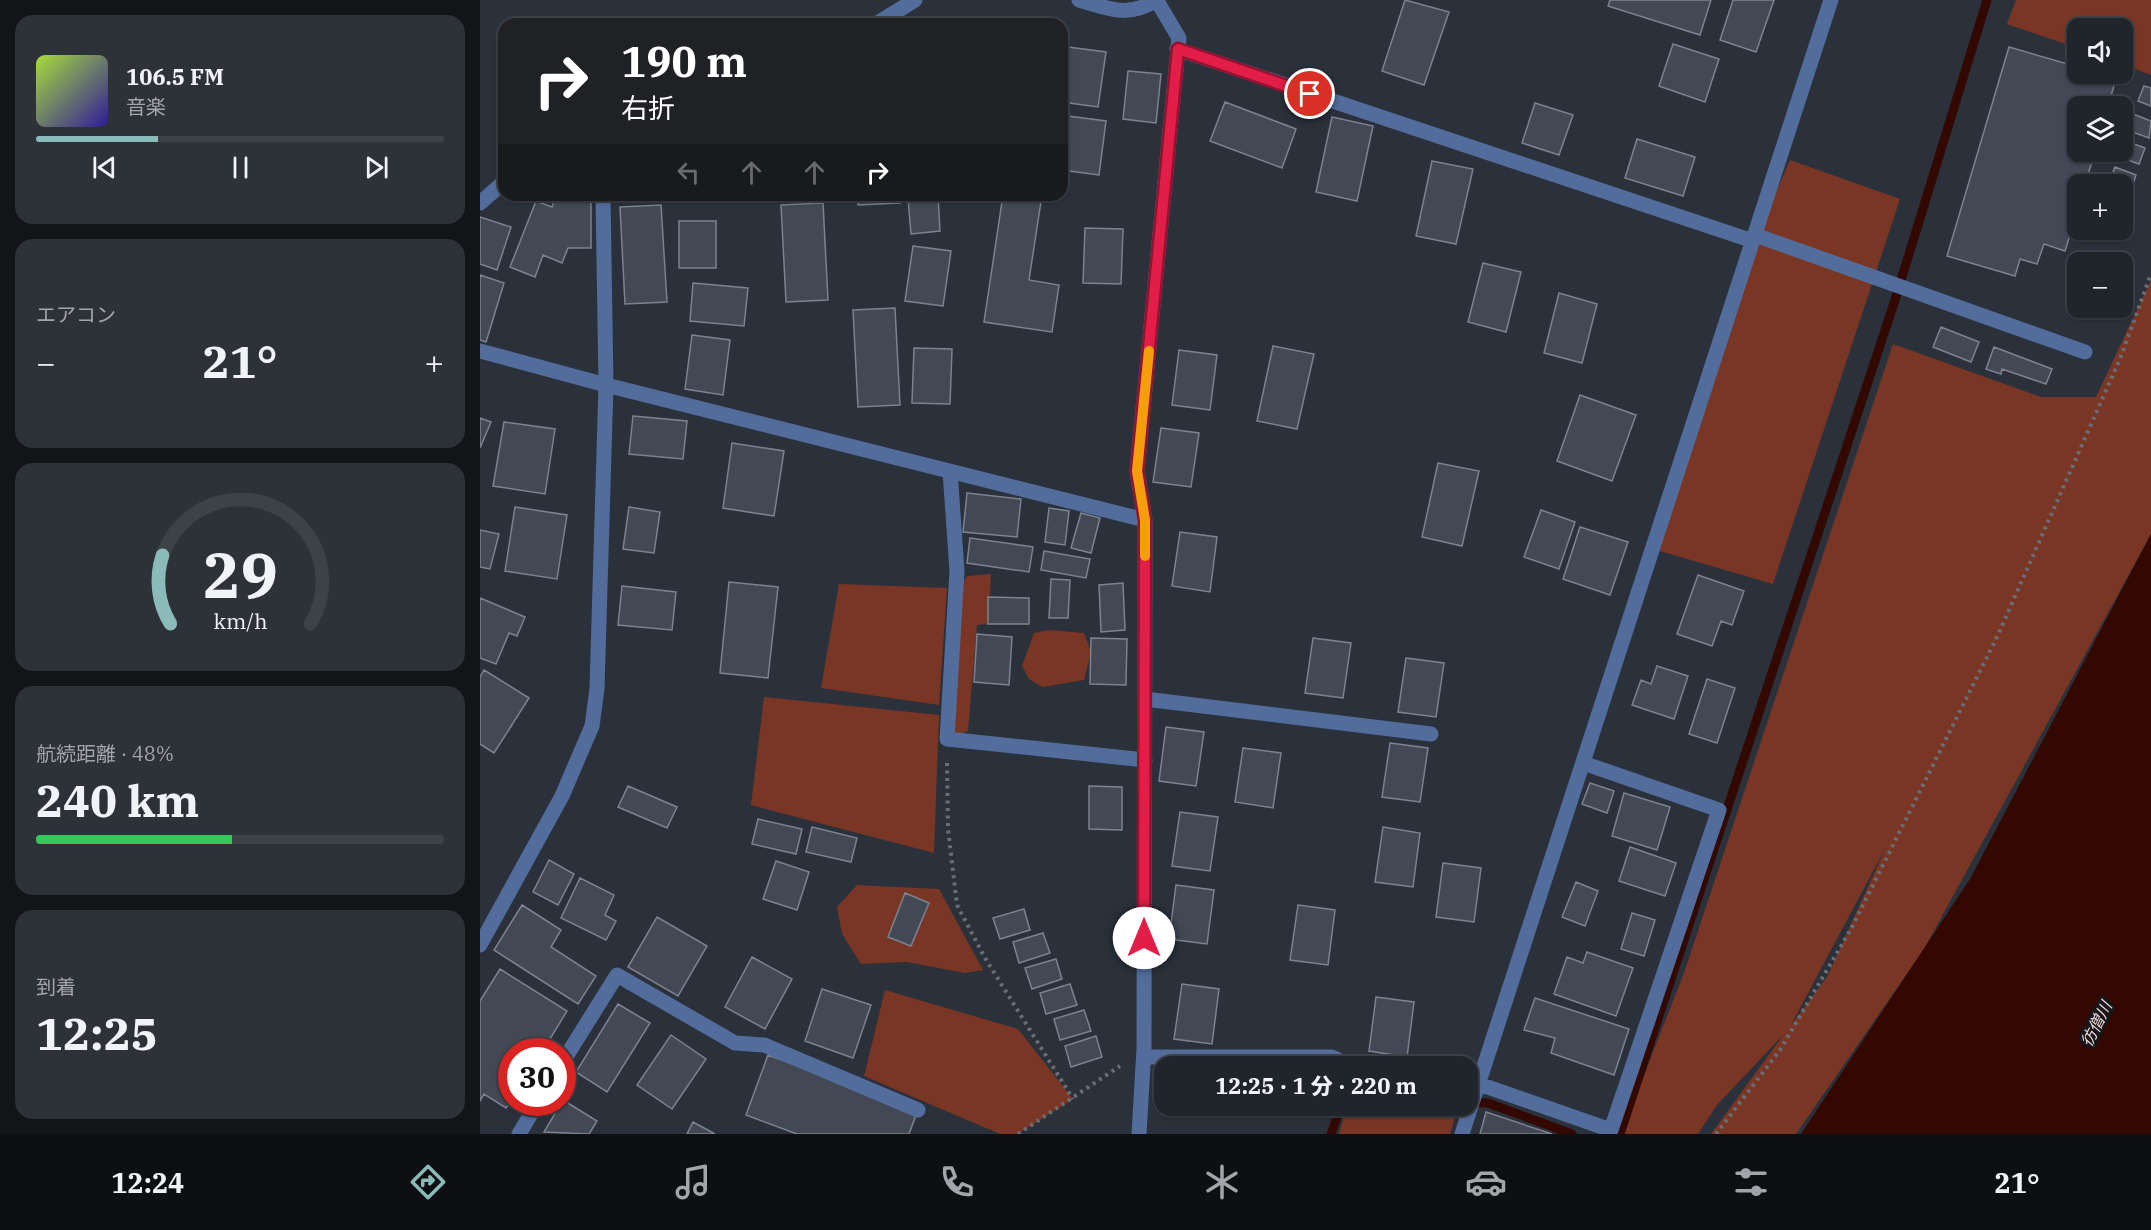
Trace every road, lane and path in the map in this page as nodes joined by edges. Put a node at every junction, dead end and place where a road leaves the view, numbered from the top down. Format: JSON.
{"nodes":[{"id":1,"x":915,"y":0,"type":"edge"},
{"id":2,"x":1079,"y":0,"type":"edge"},
{"id":3,"x":1157,"y":0,"type":"edge"},
{"id":4,"x":1831,"y":0,"type":"edge"},
{"id":5,"x":886,"y":18,"type":"edge"},
{"id":6,"x":1178,"y":49,"type":"junction"},
{"id":7,"x":498,"y":187,"type":"edge"},
{"id":8,"x":603,"y":201,"type":"edge"},
{"id":9,"x":480,"y":203,"type":"edge"},
{"id":10,"x":1754,"y":238,"type":"junction"},
{"id":11,"x":2151,"y":274,"type":"edge"},
{"id":12,"x":480,"y":351,"type":"edge"},
{"id":13,"x":2085,"y":352,"type":"dead end"},
{"id":14,"x":606,"y":385,"type":"junction"},
{"id":15,"x":950,"y":471,"type":"junction"},
{"id":16,"x":1145,"y":520,"type":"junction"},
{"id":17,"x":1145,"y":699,"type":"junction"},
{"id":18,"x":1431,"y":734,"type":"dead end"},
{"id":19,"x":947,"y":739,"type":"junction"},
{"id":20,"x":1145,"y":760,"type":"junction"},
{"id":21,"x":1583,"y":763,"type":"junction"},
{"id":22,"x":480,"y":945,"type":"edge"},
{"id":23,"x":576,"y":1041,"type":"edge"},
{"id":24,"x":1144,"y":1053,"type":"junction"},
{"id":25,"x":1285,"y":1056,"type":"edge"},
{"id":26,"x":1478,"y":1068,"type":"edge"},
{"id":27,"x":1478,"y":1085,"type":"edge"},
{"id":28,"x":1073,"y":1099,"type":"junction"},
{"id":29,"x":918,"y":1110,"type":"dead end"},
{"id":30,"x":530,"y":1116,"type":"edge"},
{"id":31,"x":1466,"y":1116,"type":"edge"},
{"id":32,"x":519,"y":1134,"type":"edge"},
{"id":33,"x":1018,"y":1134,"type":"edge"},
{"id":34,"x":1139,"y":1134,"type":"edge"},
{"id":35,"x":1462,"y":1134,"type":"edge"},
{"id":36,"x":1716,"y":1134,"type":"edge"}],
"edges":[{"from":1,"to":5,"type":"street"},
{"from":2,"to":3,"type":"street"},
{"from":3,"to":6,"type":"street"},
{"from":4,"to":10,"type":"street"},
{"from":6,"to":10,"type":"street"},
{"from":6,"to":16,"type":"street"},
{"from":7,"to":9,"type":"street"},
{"from":8,"to":14,"type":"street"},
{"from":10,"to":13,"type":"street"},
{"from":10,"to":21,"type":"street"},
{"from":11,"to":36,"type":"path"},
{"from":12,"to":14,"type":"street"},
{"from":14,"to":15,"type":"street"},
{"from":14,"to":22,"type":"street"},
{"from":15,"to":16,"type":"street"},
{"from":15,"to":19,"type":"street"},
{"from":16,"to":17,"type":"street"},
{"from":17,"to":18,"type":"street"},
{"from":17,"to":20,"type":"street"},
{"from":19,"to":20,"type":"street"},
{"from":19,"to":28,"type":"path"},
{"from":20,"to":24,"type":"street"},
{"from":21,"to":26,"type":"street"},
{"from":21,"to":27,"type":"street"},
{"from":23,"to":29,"type":"street"},
{"from":24,"to":25,"type":"street"},
{"from":24,"to":28,"type":"path"},
{"from":24,"to":34,"type":"street"},
{"from":28,"to":33,"type":"path"},
{"from":30,"to":32,"type":"street"},
{"from":31,"to":35,"type":"street"}]}
